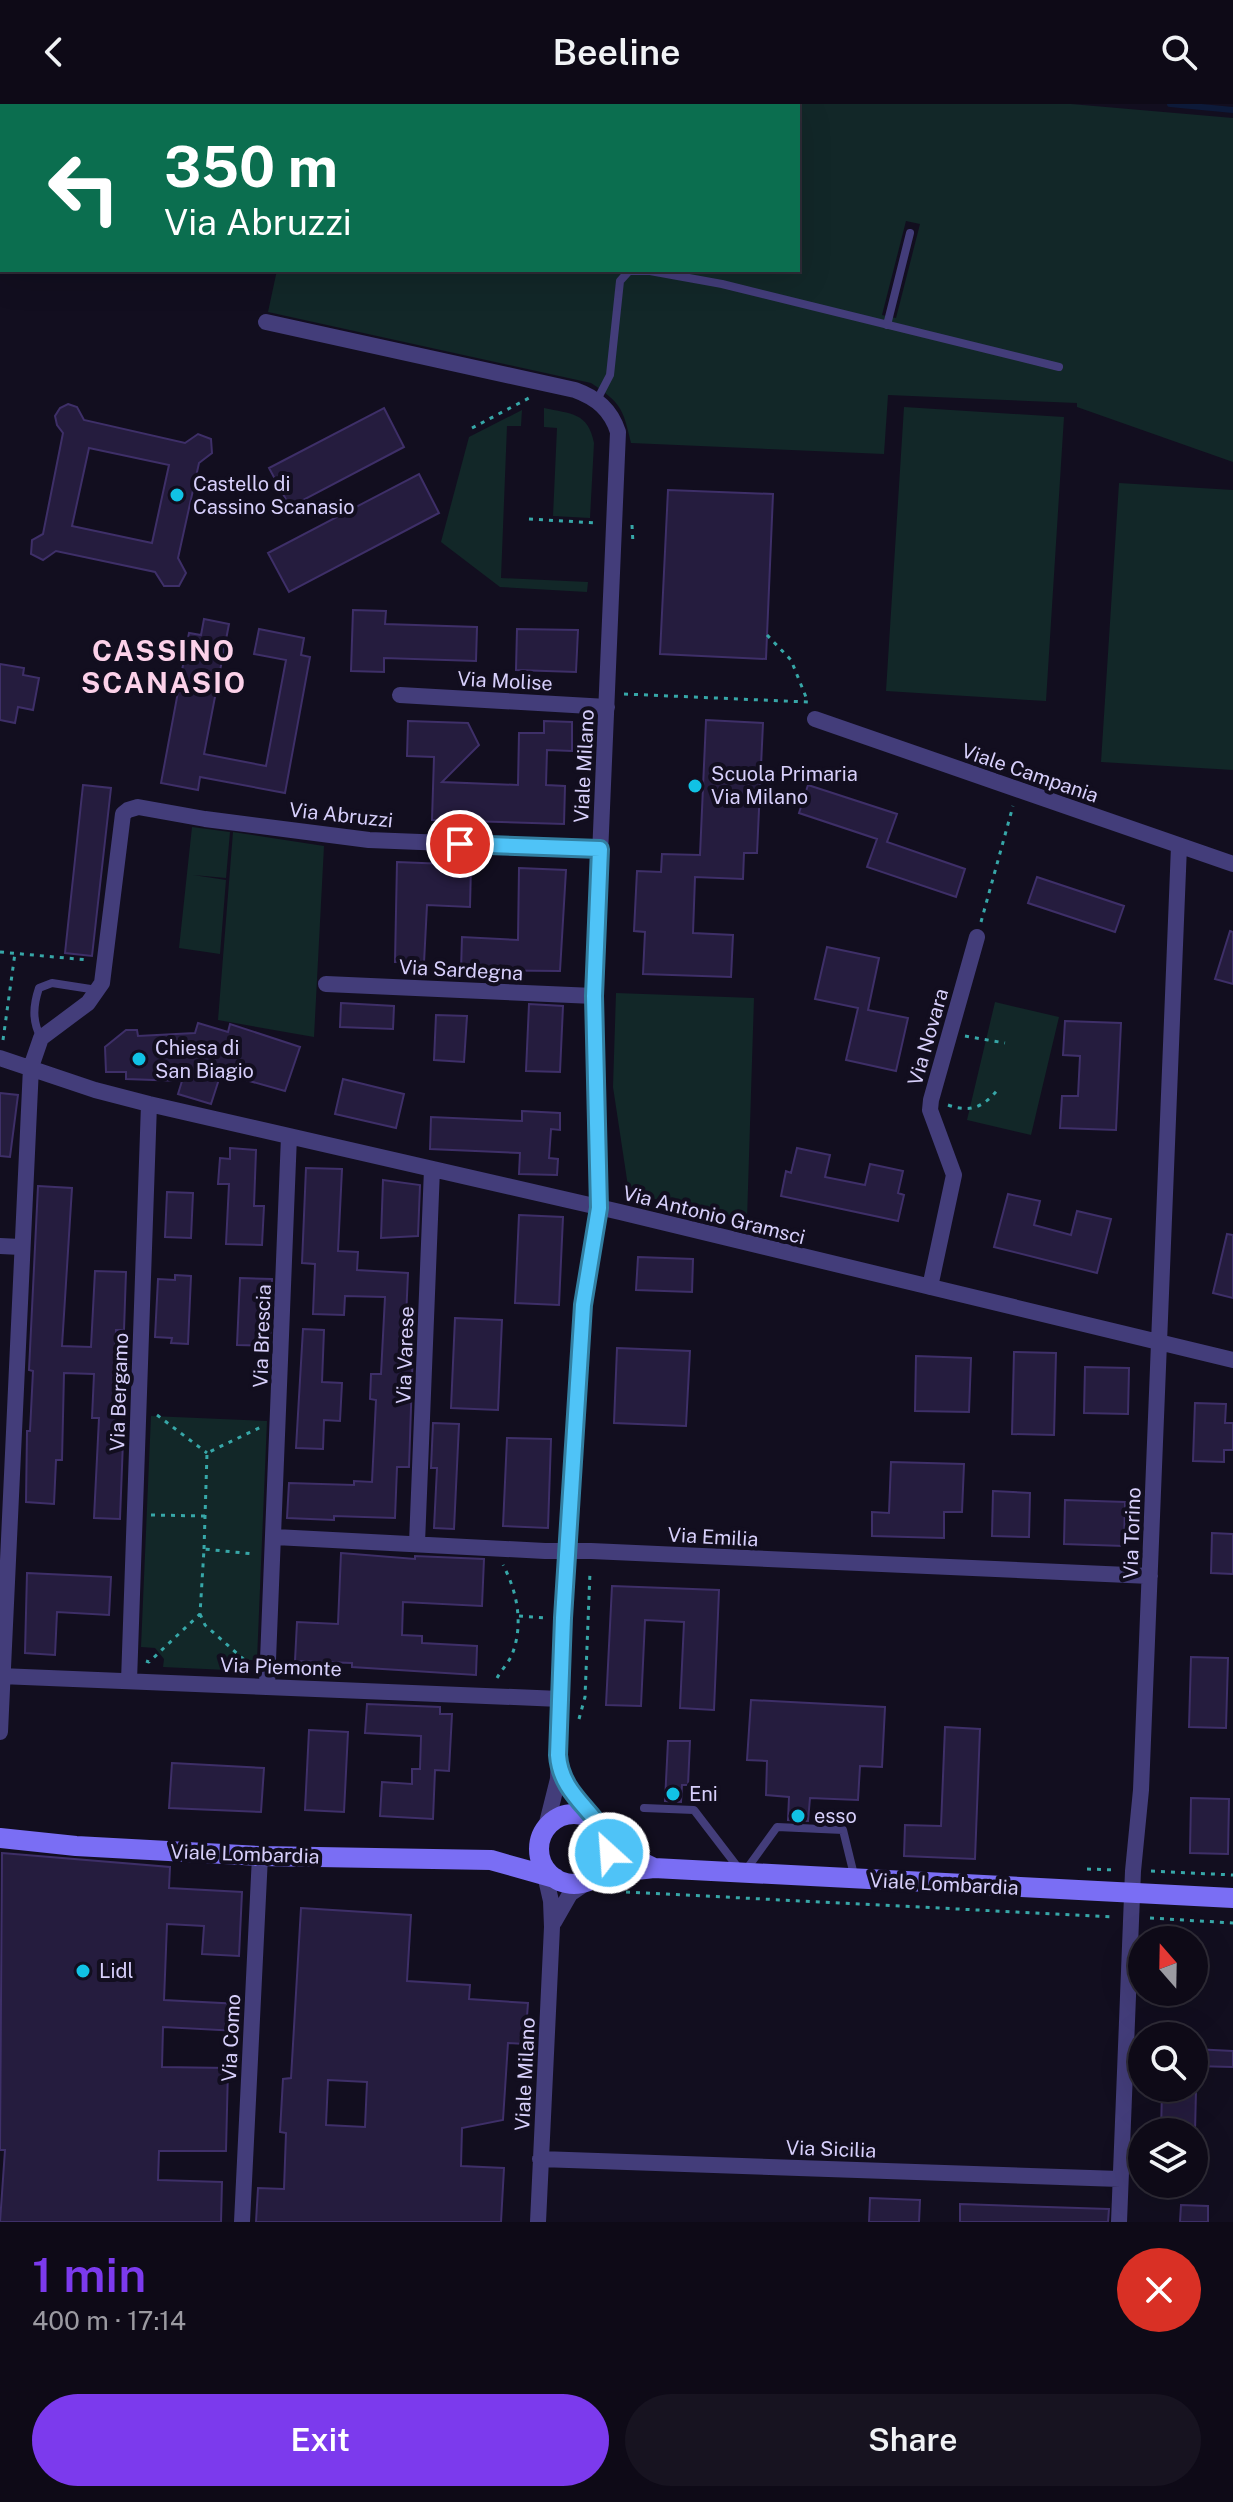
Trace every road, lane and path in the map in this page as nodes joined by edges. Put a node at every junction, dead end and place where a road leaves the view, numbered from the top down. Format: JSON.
{"nodes":[{"id":1,"x":248,"y":104,"type":"edge"},
{"id":2,"x":267,"y":104,"type":"edge"},
{"id":3,"x":910,"y":233,"type":"dead end"},
{"id":4,"x":628,"y":272,"type":"edge"},
{"id":5,"x":656,"y":272,"type":"edge"},
{"id":6,"x":266,"y":322,"type":"dead end"},
{"id":7,"x":887,"y":325,"type":"junction"},
{"id":8,"x":1059,"y":367,"type":"dead end"},
{"id":9,"x":517,"y":393,"type":"dead end"},
{"id":10,"x":597,"y":400,"type":"junction"},
{"id":11,"x":472,"y":428,"type":"dead end"},
{"id":12,"x":767,"y":635,"type":"dead end"},
{"id":13,"x":400,"y":695,"type":"dead end"},
{"id":14,"x":608,"y":700,"type":"junction"},
{"id":15,"x":808,"y":702,"type":"junction"},
{"id":16,"x":815,"y":719,"type":"joint"},
{"id":17,"x":1017,"y":790,"type":"junction"},
{"id":18,"x":1179,"y":846,"type":"junction"},
{"id":19,"x":600,"y":849,"type":"junction"},
{"id":20,"x":1233,"y":864,"type":"edge"},
{"id":21,"x":977,"y":937,"type":"joint"},
{"id":22,"x":0,"y":952,"type":"edge"},
{"id":23,"x":15,"y":953,"type":"junction"},
{"id":24,"x":104,"y":961,"type":"junction"},
{"id":25,"x":326,"y":984,"type":"dead end"},
{"id":26,"x":98,"y":990,"type":"junction"},
{"id":27,"x":594,"y":996,"type":"junction"},
{"id":28,"x":950,"y":1032,"type":"junction"},
{"id":29,"x":41,"y":1038,"type":"junction"},
{"id":30,"x":1005,"y":1043,"type":"dead end"},
{"id":31,"x":4,"y":1059,"type":"edge"},
{"id":32,"x":31,"y":1067,"type":"junction"},
{"id":33,"x":999,"y":1088,"type":"dead end"},
{"id":34,"x":931,"y":1100,"type":"junction"},
{"id":35,"x":149,"y":1104,"type":"junction"},
{"id":36,"x":289,"y":1136,"type":"junction"},
{"id":37,"x":432,"y":1169,"type":"junction"},
{"id":38,"x":599,"y":1208,"type":"junction"},
{"id":39,"x":0,"y":1246,"type":"edge"},
{"id":40,"x":21,"y":1247,"type":"junction"},
{"id":41,"x":930,"y":1287,"type":"junction"},
{"id":42,"x":1158,"y":1342,"type":"junction"},
{"id":43,"x":1233,"y":1360,"type":"edge"},
{"id":44,"x":158,"y":1403,"type":"dead end"},
{"id":45,"x":279,"y":1424,"type":"junction"},
{"id":46,"x":207,"y":1453,"type":"junction"},
{"id":47,"x":135,"y":1516,"type":"junction"},
{"id":48,"x":205,"y":1516,"type":"junction"},
{"id":49,"x":275,"y":1537,"type":"junction"},
{"id":50,"x":417,"y":1543,"type":"junction"},
{"id":51,"x":493,"y":1548,"type":"junction"},
{"id":52,"x":204,"y":1549,"type":"junction"},
{"id":53,"x":568,"y":1550,"type":"junction"},
{"id":54,"x":274,"y":1555,"type":"junction"},
{"id":55,"x":590,"y":1572,"type":"dead end"},
{"id":56,"x":1150,"y":1576,"type":"junction"},
{"id":57,"x":200,"y":1614,"type":"junction"},
{"id":58,"x":519,"y":1616,"type":"junction"},
{"id":59,"x":563,"y":1618,"type":"junction"},
{"id":60,"x":130,"y":1660,"type":"junction"},
{"id":61,"x":1,"y":1676,"type":"edge"},
{"id":62,"x":268,"y":1677,"type":"junction"},
{"id":63,"x":129,"y":1681,"type":"junction"},
{"id":64,"x":495,"y":1696,"type":"junction"},
{"id":65,"x":560,"y":1699,"type":"junction"},
{"id":66,"x":578,"y":1722,"type":"dead end"},
{"id":67,"x":0,"y":1732,"type":"edge"},
{"id":68,"x":559,"y":1768,"type":"junction"},
{"id":69,"x":644,"y":1808,"type":"dead end"},
{"id":70,"x":599,"y":1825,"type":"junction"},
{"id":71,"x":545,"y":1831,"type":"junction"},
{"id":72,"x":0,"y":1838,"type":"edge"},
{"id":73,"x":260,"y":1856,"type":"junction"},
{"id":74,"x":491,"y":1860,"type":"junction"},
{"id":75,"x":654,"y":1868,"type":"junction"},
{"id":76,"x":1086,"y":1869,"type":"dead end"},
{"id":77,"x":1133,"y":1871,"type":"junction"},
{"id":78,"x":548,"y":1872,"type":"junction"},
{"id":79,"x":743,"y":1874,"type":"junction"},
{"id":80,"x":1233,"y":1875,"type":"edge"},
{"id":81,"x":590,"y":1880,"type":"junction"},
{"id":82,"x":855,"y":1880,"type":"junction"},
{"id":83,"x":617,"y":1892,"type":"dead end"},
{"id":84,"x":1132,"y":1893,"type":"junction"},
{"id":85,"x":1233,"y":1898,"type":"edge"},
{"id":86,"x":1131,"y":1917,"type":"junction"},
{"id":87,"x":1233,"y":1923,"type":"edge"},
{"id":88,"x":552,"y":1927,"type":"junction"},
{"id":89,"x":540,"y":2159,"type":"junction"},
{"id":90,"x":1120,"y":2179,"type":"junction"},
{"id":91,"x":242,"y":2222,"type":"edge"},
{"id":92,"x":538,"y":2222,"type":"edge"},
{"id":93,"x":1119,"y":2222,"type":"edge"}],
"edges":[{"from":1,"to":2,"type":"highway"},
{"from":3,"to":7,"type":"lane"},
{"from":4,"to":10,"type":"lane"},
{"from":5,"to":7,"type":"lane"},
{"from":6,"to":10,"type":"street"},
{"from":7,"to":8,"type":"lane"},
{"from":9,"to":11,"type":"path"},
{"from":10,"to":14,"type":"street","name":"Viale Milano"},
{"from":12,"to":15,"type":"path"},
{"from":13,"to":14,"type":"street","name":"Via Molise"},
{"from":14,"to":15,"type":"path"},
{"from":14,"to":19,"type":"street","name":"Viale Milano"},
{"from":15,"to":16,"type":"path"},
{"from":16,"to":17,"type":"street","name":"Viale Campania"},
{"from":17,"to":18,"type":"street","name":"Viale Campania"},
{"from":17,"to":21,"type":"path"},
{"from":18,"to":20,"type":"street","name":"Viale Campania"},
{"from":18,"to":42,"type":"street","name":"Via Torino"},
{"from":19,"to":24,"type":"street","name":"Via Abruzzi"},
{"from":19,"to":27,"type":"street","name":"Viale Milano"},
{"from":21,"to":28,"type":"street","name":"Via Novara"},
{"from":22,"to":23,"type":"path"},
{"from":23,"to":24,"type":"path"},
{"from":23,"to":31,"type":"path"},
{"from":24,"to":26,"type":"street"},
{"from":25,"to":27,"type":"street","name":"Via Sardegna"},
{"from":26,"to":29,"type":"street"},
{"from":26,"to":29,"type":"lane"},
{"from":27,"to":38,"type":"street","name":"Viale Milano"},
{"from":28,"to":30,"type":"path"},
{"from":28,"to":34,"type":"street","name":"Via Novara"},
{"from":29,"to":32,"type":"street"},
{"from":31,"to":32,"type":"street","name":"Via Antonio Gramsci"},
{"from":32,"to":35,"type":"street","name":"Via Antonio Gramsci"},
{"from":32,"to":40,"type":"street"},
{"from":33,"to":34,"type":"path"},
{"from":34,"to":41,"type":"street","name":"Via Novara"},
{"from":35,"to":36,"type":"street","name":"Via Antonio Gramsci"},
{"from":35,"to":47,"type":"street","name":"Via Bergamo"},
{"from":36,"to":37,"type":"street","name":"Via Antonio Gramsci"},
{"from":36,"to":45,"type":"street","name":"Via Brescia"},
{"from":37,"to":38,"type":"street","name":"Via Antonio Gramsci"},
{"from":37,"to":50,"type":"street","name":"Via Varese"},
{"from":38,"to":41,"type":"street","name":"Via Antonio Gramsci"},
{"from":38,"to":53,"type":"street","name":"Viale Milano"},
{"from":39,"to":40,"type":"street"},
{"from":40,"to":61,"type":"street"},
{"from":41,"to":42,"type":"street","name":"Via Antonio Gramsci"},
{"from":42,"to":43,"type":"street","name":"Via Antonio Gramsci"},
{"from":42,"to":56,"type":"street","name":"Via Torino"},
{"from":44,"to":46,"type":"path"},
{"from":45,"to":46,"type":"path"},
{"from":45,"to":49,"type":"street","name":"Via Brescia"},
{"from":46,"to":48,"type":"path"},
{"from":47,"to":48,"type":"path"},
{"from":47,"to":60,"type":"street","name":"Via Bergamo"},
{"from":48,"to":52,"type":"path"},
{"from":49,"to":50,"type":"street","name":"Via Emilia"},
{"from":49,"to":54,"type":"street","name":"Via Brescia"},
{"from":50,"to":51,"type":"street","name":"Via Emilia"},
{"from":51,"to":53,"type":"street","name":"Via Emilia"},
{"from":51,"to":58,"type":"path"},
{"from":52,"to":54,"type":"path"},
{"from":52,"to":57,"type":"path"},
{"from":53,"to":56,"type":"street","name":"Via Emilia"},
{"from":53,"to":59,"type":"street","name":"Viale Milano"},
{"from":54,"to":62,"type":"street","name":"Via Brescia"},
{"from":55,"to":66,"type":"path"},
{"from":56,"to":77,"type":"street","name":"Via Torino"},
{"from":57,"to":60,"type":"path"},
{"from":57,"to":62,"type":"path"},
{"from":58,"to":59,"type":"path"},
{"from":58,"to":64,"type":"path"},
{"from":59,"to":65,"type":"street","name":"Viale Milano"},
{"from":60,"to":63,"type":"street","name":"Via Bergamo"},
{"from":61,"to":63,"type":"street","name":"Via Piemonte"},
{"from":61,"to":67,"type":"street"},
{"from":62,"to":63,"type":"street","name":"Via Piemonte"},
{"from":62,"to":64,"type":"street","name":"Via Piemonte"},
{"from":64,"to":65,"type":"street","name":"Via Piemonte"},
{"from":65,"to":68,"type":"street","name":"Viale Milano"},
{"from":68,"to":70,"type":"street"},
{"from":68,"to":71,"type":"street","name":"Viale Milano"},
{"from":69,"to":79,"type":"lane"},
{"from":70,"to":71,"type":"street"},
{"from":70,"to":75,"type":"street","name":"Viale Lombardia"},
{"from":70,"to":81,"type":"street"},
{"from":71,"to":74,"type":"street","name":"Viale Lombardia"},
{"from":71,"to":78,"type":"street"},
{"from":72,"to":73,"type":"street","name":"Viale Lombardia"},
{"from":73,"to":74,"type":"street","name":"Viale Lombardia"},
{"from":73,"to":91,"type":"street","name":"Via Como"},
{"from":74,"to":78,"type":"street","name":"Viale Lombardia"},
{"from":75,"to":79,"type":"street","name":"Viale Lombardia"},
{"from":75,"to":81,"type":"street","name":"Viale Lombardia"},
{"from":76,"to":77,"type":"path"},
{"from":77,"to":80,"type":"path"},
{"from":77,"to":84,"type":"street","name":"Via Torino"},
{"from":78,"to":81,"type":"street"},
{"from":78,"to":88,"type":"street","name":"Viale Milano"},
{"from":79,"to":82,"type":"street","name":"Viale Lombardia"},
{"from":79,"to":82,"type":"lane"},
{"from":81,"to":88,"type":"street"},
{"from":82,"to":84,"type":"street","name":"Viale Lombardia"},
{"from":83,"to":86,"type":"path"},
{"from":84,"to":85,"type":"street","name":"Viale Lombardia"},
{"from":84,"to":86,"type":"street","name":"Via Torino"},
{"from":86,"to":87,"type":"path"},
{"from":86,"to":90,"type":"street","name":"Via Torino"},
{"from":88,"to":89,"type":"street","name":"Viale Milano"},
{"from":89,"to":90,"type":"street","name":"Via Sicilia"},
{"from":89,"to":92,"type":"street","name":"Viale Milano"},
{"from":90,"to":93,"type":"street","name":"Via Torino"}]}
